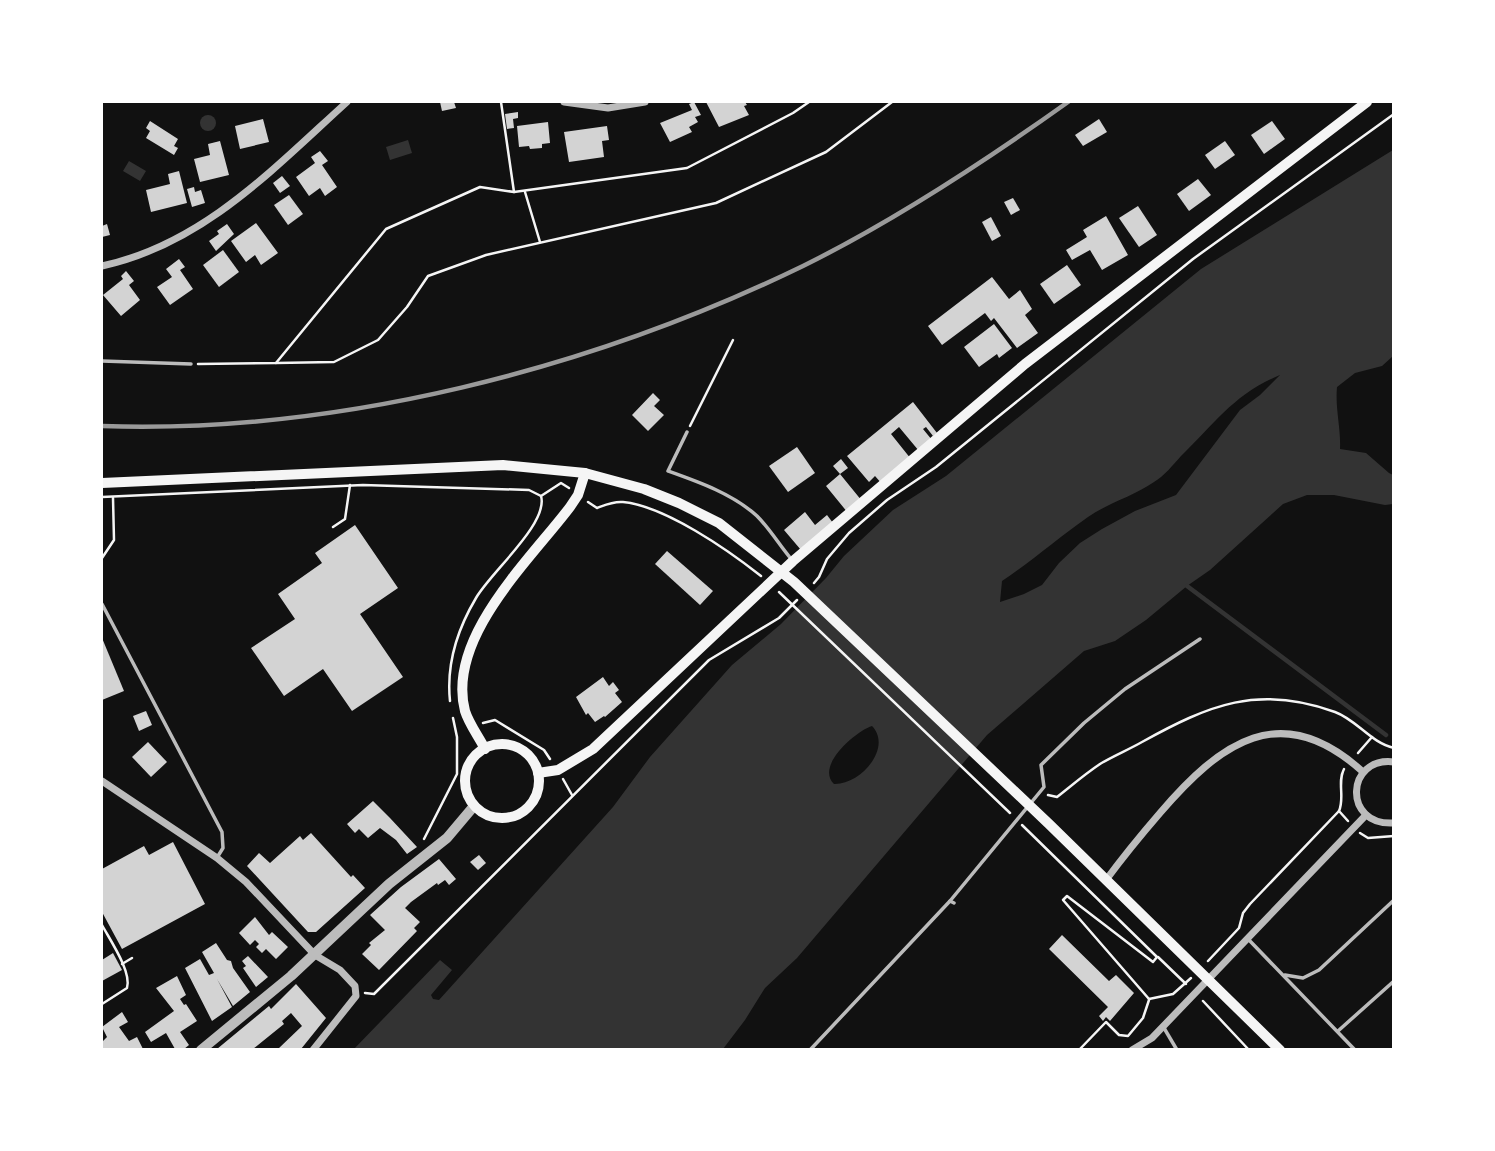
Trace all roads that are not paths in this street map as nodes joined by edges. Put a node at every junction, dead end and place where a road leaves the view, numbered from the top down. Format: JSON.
{"nodes":[{"id":1,"x":346,"y":102,"type":"edge"},
{"id":2,"x":564,"y":102,"type":"edge"},
{"id":3,"x":645,"y":102,"type":"edge"},
{"id":4,"x":1367,"y":102,"type":"edge"},
{"id":5,"x":102,"y":266,"type":"edge"},
{"id":6,"x":102,"y":361,"type":"edge"},
{"id":7,"x":191,"y":364,"type":"road end"},
{"id":8,"x":687,"y":432,"type":"road end"},
{"id":9,"x":585,"y":473,"type":"junction"},
{"id":10,"x":102,"y":483,"type":"edge"},
{"id":11,"x":793,"y":561,"type":"junction"},
{"id":12,"x":102,"y":604,"type":"edge"},
{"id":13,"x":1200,"y":639,"type":"dead end"},
{"id":14,"x":485,"y":749,"type":"junction"},
{"id":15,"x":1394,"y":762,"type":"edge"},
{"id":16,"x":1363,"y":772,"type":"junction"},
{"id":17,"x":538,"y":773,"type":"junction"},
{"id":18,"x":102,"y":780,"type":"edge"},
{"id":19,"x":474,"y":806,"type":"junction"},
{"id":20,"x":1366,"y":816,"type":"junction"},
{"id":21,"x":1394,"y":823,"type":"edge"},
{"id":22,"x":217,"y":858,"type":"junction"},
{"id":23,"x":1106,"y":880,"type":"junction"},
{"id":24,"x":1394,"y":900,"type":"edge"},
{"id":25,"x":1247,"y":939,"type":"junction"},
{"id":26,"x":316,"y":955,"type":"junction"},
{"id":27,"x":1283,"y":975,"type":"junction"},
{"id":28,"x":1394,"y":981,"type":"edge"},
{"id":29,"x":1163,"y":1026,"type":"junction"},
{"id":30,"x":1338,"y":1031,"type":"junction"},
{"id":31,"x":201,"y":1049,"type":"edge"},
{"id":32,"x":313,"y":1049,"type":"edge"},
{"id":33,"x":810,"y":1049,"type":"edge"},
{"id":34,"x":1132,"y":1049,"type":"edge"},
{"id":35,"x":1177,"y":1049,"type":"edge"},
{"id":36,"x":1280,"y":1049,"type":"edge"},
{"id":37,"x":1355,"y":1049,"type":"edge"}],
"edges":[{"from":1,"to":5,"type":"street"},
{"from":2,"to":3,"type":"street"},
{"from":4,"to":11,"type":"main road"},
{"from":6,"to":7,"type":"lane"},
{"from":8,"to":11,"type":"lane"},
{"from":9,"to":10,"type":"main road"},
{"from":9,"to":14,"type":"main road"},
{"from":9,"to":23,"type":"main road"},
{"from":11,"to":17,"type":"main road"},
{"from":12,"to":22,"type":"lane"},
{"from":13,"to":33,"type":"lane"},
{"from":14,"to":17,"type":"main road"},
{"from":14,"to":19,"type":"main road"},
{"from":15,"to":16,"type":"street"},
{"from":16,"to":20,"type":"street"},
{"from":16,"to":23,"type":"street"},
{"from":17,"to":19,"type":"main road"},
{"from":18,"to":22,"type":"street"},
{"from":19,"to":26,"type":"street"},
{"from":20,"to":21,"type":"street"},
{"from":20,"to":25,"type":"street"},
{"from":22,"to":26,"type":"street"},
{"from":23,"to":36,"type":"main road"},
{"from":24,"to":27,"type":"lane"},
{"from":25,"to":27,"type":"lane"},
{"from":25,"to":29,"type":"street"},
{"from":26,"to":31,"type":"street"},
{"from":26,"to":32,"type":"street"},
{"from":27,"to":30,"type":"lane"},
{"from":28,"to":30,"type":"lane"},
{"from":29,"to":34,"type":"street"},
{"from":29,"to":35,"type":"lane"},
{"from":30,"to":37,"type":"lane"}]}
